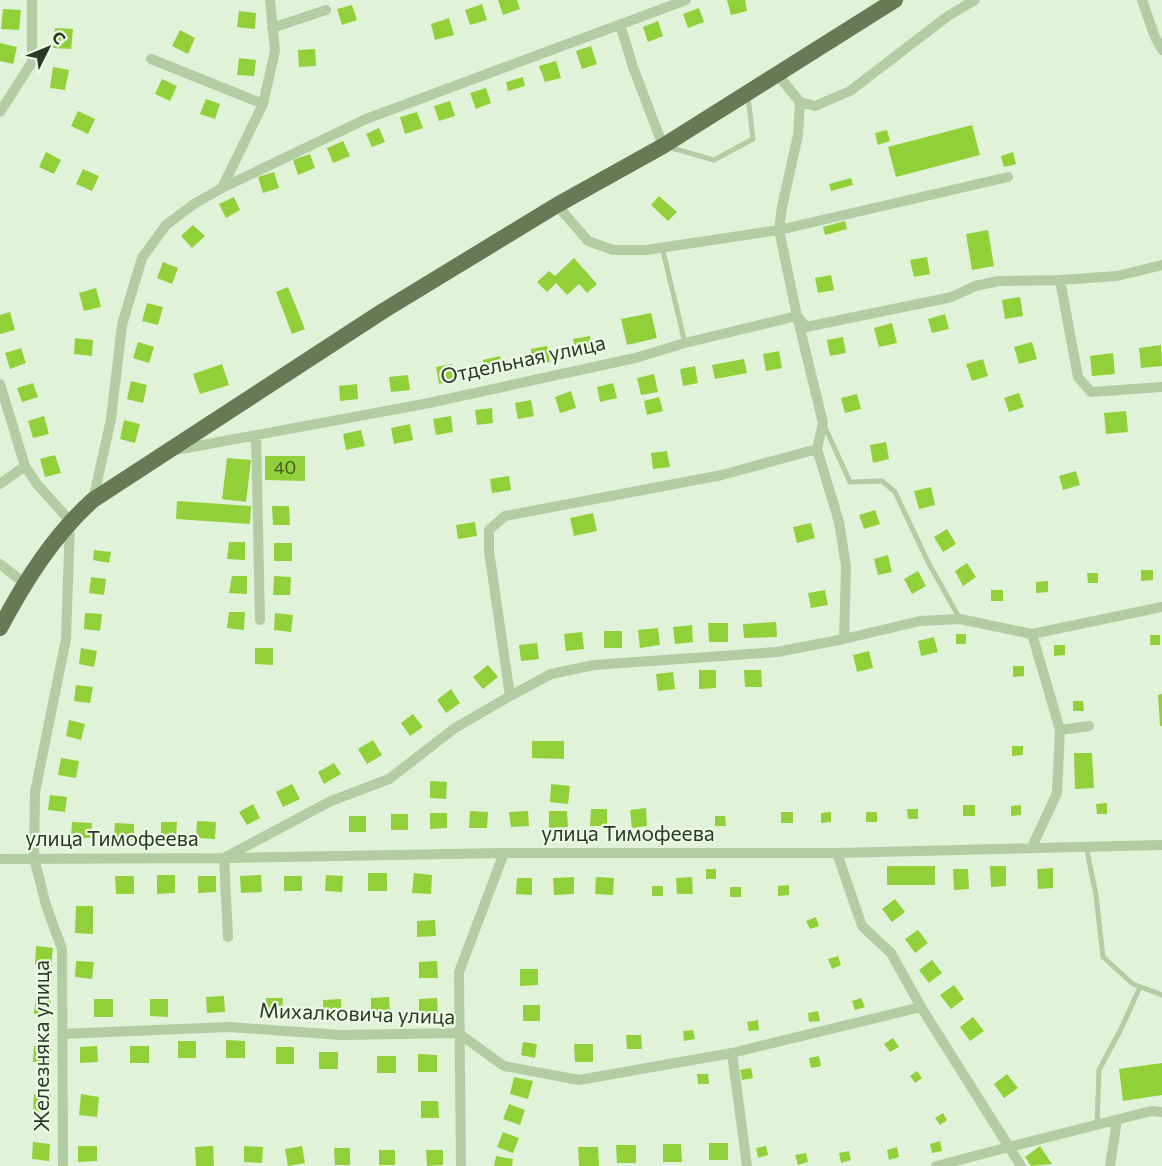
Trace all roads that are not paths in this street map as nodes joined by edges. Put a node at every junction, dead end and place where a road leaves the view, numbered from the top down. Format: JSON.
{"nodes":[{"id":1,"x":33,"y":0,"type":"edge"},
{"id":2,"x":270,"y":0,"type":"edge"},
{"id":3,"x":895,"y":0,"type":"edge"},
{"id":4,"x":975,"y":0,"type":"edge"},
{"id":5,"x":1142,"y":0,"type":"edge"},
{"id":6,"x":680,"y":1,"type":"edge"},
{"id":7,"x":326,"y":9,"type":"dead end"},
{"id":8,"x":620,"y":24,"type":"junction"},
{"id":9,"x":272,"y":28,"type":"junction"},
{"id":10,"x":1162,"y":50,"type":"edge"},
{"id":11,"x":151,"y":59,"type":"dead end"},
{"id":12,"x":777,"y":74,"type":"junction"},
{"id":13,"x":747,"y":93,"type":"junction"},
{"id":14,"x":800,"y":102,"type":"junction"},
{"id":15,"x":263,"y":104,"type":"junction"},
{"id":16,"x":0,"y":112,"type":"edge"},
{"id":17,"x":663,"y":146,"type":"junction"},
{"id":18,"x":1008,"y":177,"type":"dead end"},
{"id":19,"x":222,"y":188,"type":"junction"},
{"id":20,"x":556,"y":205,"type":"junction"},
{"id":21,"x":779,"y":230,"type":"junction"},
{"id":22,"x":662,"y":247,"type":"junction"},
{"id":23,"x":1162,"y":265,"type":"edge"},
{"id":24,"x":1060,"y":280,"type":"junction"},
{"id":25,"x":797,"y":316,"type":"junction"},
{"id":26,"x":685,"y":343,"type":"junction"},
{"id":27,"x":0,"y":384,"type":"edge"},
{"id":28,"x":1162,"y":387,"type":"edge"},
{"id":29,"x":823,"y":423,"type":"junction"},
{"id":30,"x":256,"y":435,"type":"junction"},
{"id":31,"x":817,"y":449,"type":"junction"},
{"id":32,"x":170,"y":451,"type":"junction"},
{"id":33,"x":25,"y":466,"type":"junction"},
{"id":34,"x":0,"y":484,"type":"edge"},
{"id":35,"x":93,"y":500,"type":"junction"},
{"id":36,"x":70,"y":521,"type":"junction"},
{"id":37,"x":0,"y":564,"type":"edge"},
{"id":38,"x":24,"y":583,"type":"junction"},
{"id":39,"x":1162,"y":607,"type":"edge"},
{"id":40,"x":960,"y":619,"type":"junction"},
{"id":41,"x":260,"y":620,"type":"dead end"},
{"id":42,"x":0,"y":628,"type":"edge"},
{"id":43,"x":1032,"y":634,"type":"junction"},
{"id":44,"x":844,"y":639,"type":"junction"},
{"id":45,"x":510,"y":696,"type":"junction"},
{"id":46,"x":1089,"y":726,"type":"dead end"},
{"id":47,"x":1060,"y":730,"type":"junction"},
{"id":48,"x":1162,"y":845,"type":"edge"},
{"id":49,"x":1086,"y":846,"type":"junction"},
{"id":50,"x":1032,"y":847,"type":"junction"},
{"id":51,"x":504,"y":853,"type":"junction"},
{"id":52,"x":837,"y":853,"type":"junction"},
{"id":53,"x":34,"y":858,"type":"junction"},
{"id":54,"x":224,"y":858,"type":"junction"},
{"id":55,"x":0,"y":859,"type":"edge"},
{"id":56,"x":228,"y":938,"type":"dead end"},
{"id":57,"x":1140,"y":987,"type":"junction"},
{"id":58,"x":1162,"y":994,"type":"edge"},
{"id":59,"x":921,"y":1007,"type":"junction"},
{"id":60,"x":458,"y":1033,"type":"junction"},
{"id":61,"x":62,"y":1034,"type":"junction"},
{"id":62,"x":732,"y":1053,"type":"junction"},
{"id":63,"x":1162,"y":1112,"type":"edge"},
{"id":64,"x":1117,"y":1120,"type":"junction"},
{"id":65,"x":1097,"y":1125,"type":"junction"},
{"id":66,"x":1009,"y":1147,"type":"junction"},
{"id":67,"x":63,"y":1166,"type":"edge"},
{"id":68,"x":461,"y":1166,"type":"edge"},
{"id":69,"x":747,"y":1166,"type":"edge"},
{"id":70,"x":936,"y":1166,"type":"edge"},
{"id":71,"x":1021,"y":1166,"type":"edge"},
{"id":72,"x":1110,"y":1166,"type":"edge"}],
"edges":[{"from":1,"to":16,"type":"street"},
{"from":2,"to":9,"type":"street"},
{"from":3,"to":12,"type":"main road","name":"Отдельная улица"},
{"from":4,"to":14,"type":"street"},
{"from":5,"to":10,"type":"street"},
{"from":6,"to":8,"type":"street"},
{"from":7,"to":9,"type":"street"},
{"from":8,"to":17,"type":"street"},
{"from":8,"to":19,"type":"street"},
{"from":9,"to":15,"type":"street"},
{"from":11,"to":15,"type":"street"},
{"from":12,"to":13,"type":"main road","name":"Отдельная улица"},
{"from":12,"to":14,"type":"street"},
{"from":13,"to":17,"type":"main road","name":"Отдельная улица"},
{"from":13,"to":17,"type":"lane"},
{"from":14,"to":21,"type":"street"},
{"from":15,"to":19,"type":"street"},
{"from":17,"to":20,"type":"main road","name":"Отдельная улица"},
{"from":18,"to":21,"type":"street"},
{"from":19,"to":35,"type":"street"},
{"from":20,"to":22,"type":"street"},
{"from":20,"to":32,"type":"main road","name":"Отдельная улица"},
{"from":21,"to":22,"type":"street"},
{"from":21,"to":25,"type":"street"},
{"from":22,"to":26,"type":"lane"},
{"from":23,"to":24,"type":"street"},
{"from":24,"to":25,"type":"street"},
{"from":24,"to":28,"type":"street"},
{"from":25,"to":26,"type":"street","name":"Отдельная улица"},
{"from":25,"to":29,"type":"street"},
{"from":26,"to":30,"type":"street","name":"Отдельная улица"},
{"from":27,"to":33,"type":"street"},
{"from":29,"to":31,"type":"street"},
{"from":29,"to":40,"type":"lane"},
{"from":30,"to":32,"type":"street","name":"Отдельная улица"},
{"from":30,"to":41,"type":"street"},
{"from":31,"to":44,"type":"street"},
{"from":31,"to":45,"type":"street"},
{"from":32,"to":35,"type":"main road","name":"Отдельная улица"},
{"from":33,"to":34,"type":"street"},
{"from":33,"to":36,"type":"street"},
{"from":35,"to":36,"type":"main road","name":"Отдельная улица"},
{"from":36,"to":38,"type":"main road","name":"Отдельная улица"},
{"from":36,"to":53,"type":"street"},
{"from":37,"to":38,"type":"street"},
{"from":38,"to":42,"type":"main road","name":"Отдельная улица"},
{"from":39,"to":43,"type":"street","name":"улица Тимофеева"},
{"from":40,"to":43,"type":"street","name":"улица Тимофеева"},
{"from":40,"to":44,"type":"street","name":"улица Тимофеева"},
{"from":43,"to":47,"type":"street"},
{"from":44,"to":45,"type":"street","name":"улица Тимофеева"},
{"from":45,"to":54,"type":"street","name":"улица Тимофеева"},
{"from":46,"to":47,"type":"street"},
{"from":47,"to":50,"type":"street"},
{"from":48,"to":49,"type":"street","name":"улица Тимофеева"},
{"from":49,"to":50,"type":"street","name":"улица Тимофеева"},
{"from":49,"to":57,"type":"lane"},
{"from":50,"to":52,"type":"street","name":"улица Тимофеева"},
{"from":51,"to":52,"type":"street","name":"улица Тимофеева"},
{"from":51,"to":54,"type":"street","name":"улица Тимофеева"},
{"from":51,"to":60,"type":"street"},
{"from":52,"to":59,"type":"street"},
{"from":53,"to":54,"type":"street","name":"улица Тимофеева"},
{"from":53,"to":55,"type":"street","name":"улица Тимофеева"},
{"from":53,"to":61,"type":"street","name":"Железняка улица"},
{"from":54,"to":56,"type":"street","name":"улица Тимофеева"},
{"from":57,"to":58,"type":"lane"},
{"from":57,"to":65,"type":"lane"},
{"from":59,"to":62,"type":"street","name":"Михалковича улица"},
{"from":59,"to":66,"type":"street"},
{"from":60,"to":61,"type":"street","name":"Михалковича улица"},
{"from":60,"to":62,"type":"street","name":"Михалковича улица"},
{"from":60,"to":68,"type":"street"},
{"from":61,"to":67,"type":"street","name":"Железняка улица"},
{"from":62,"to":69,"type":"street"},
{"from":63,"to":64,"type":"street"},
{"from":64,"to":65,"type":"street"},
{"from":64,"to":72,"type":"street"},
{"from":65,"to":66,"type":"street"},
{"from":66,"to":70,"type":"street"},
{"from":66,"to":71,"type":"street"}]}
